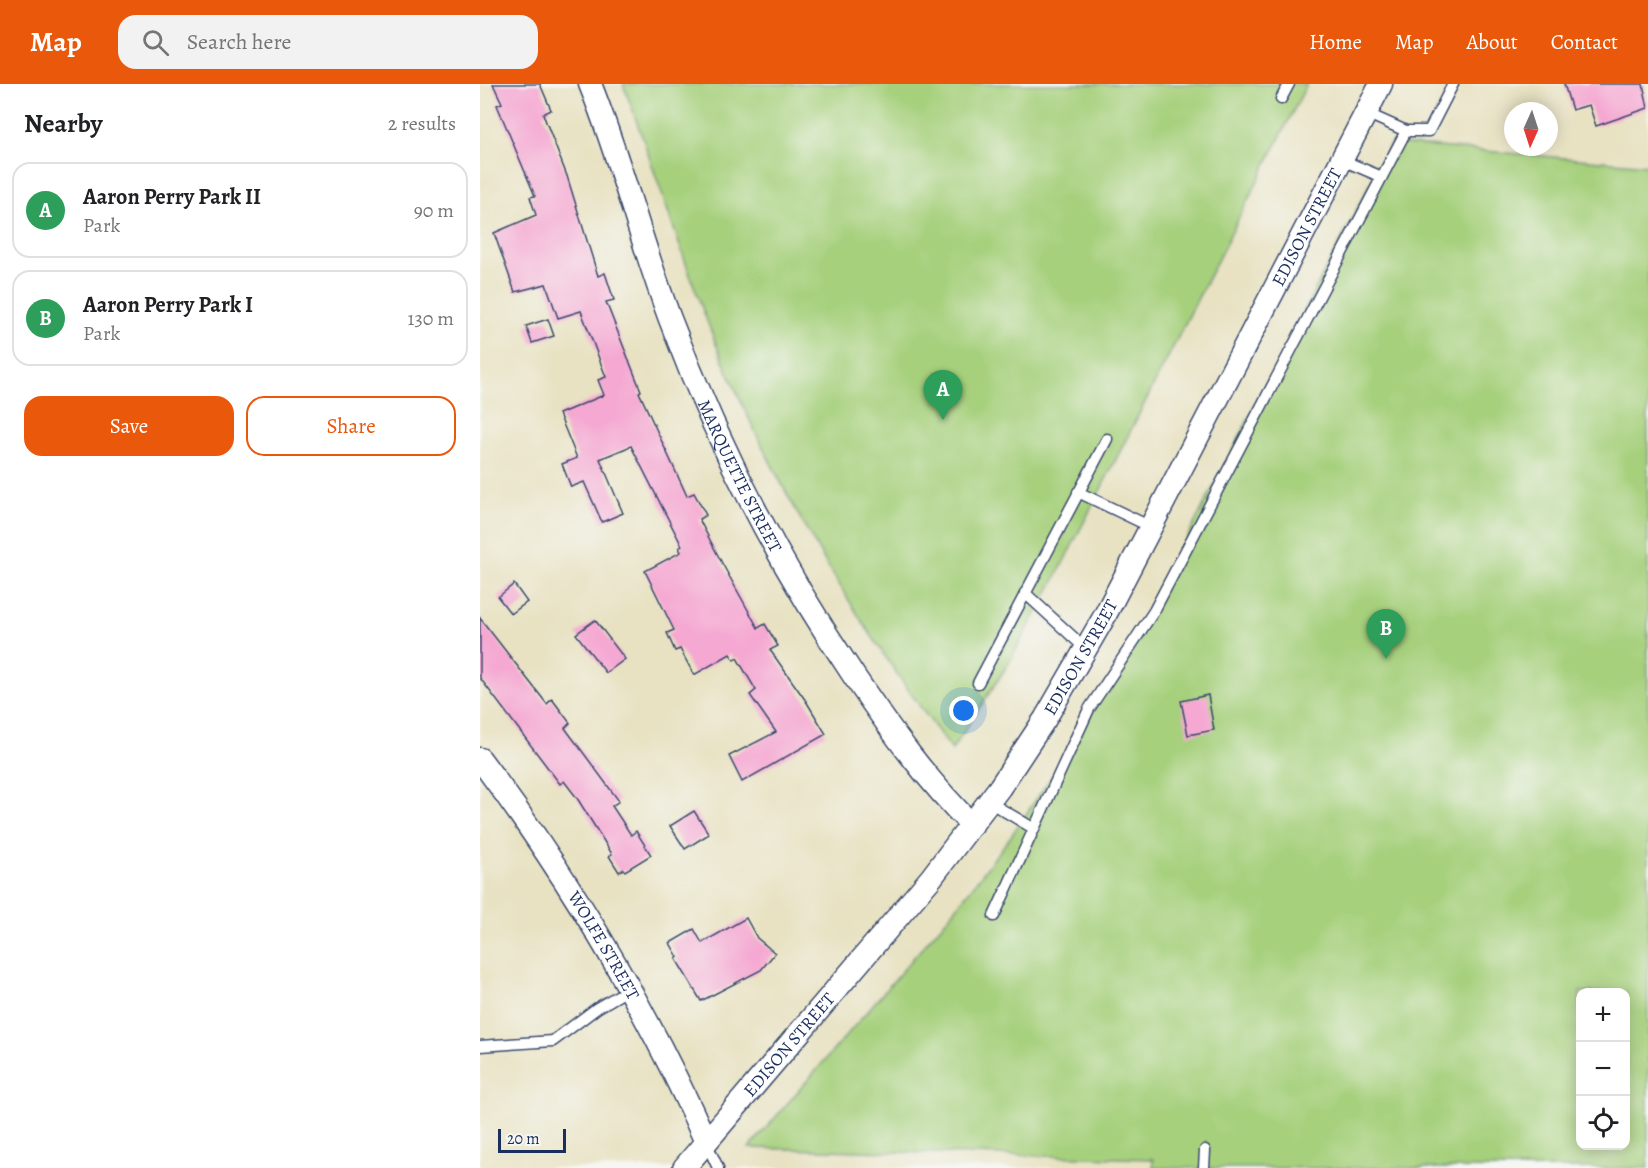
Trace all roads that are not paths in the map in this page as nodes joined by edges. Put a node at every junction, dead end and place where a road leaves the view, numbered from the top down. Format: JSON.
{"nodes":[{"id":1,"x":590,"y":84,"type":"edge"},
{"id":2,"x":1289,"y":84,"type":"edge"},
{"id":3,"x":1381,"y":84,"type":"edge"},
{"id":4,"x":1453,"y":84,"type":"edge"},
{"id":5,"x":1281,"y":99,"type":"dead end"},
{"id":6,"x":1366,"y":113,"type":"junction"},
{"id":7,"x":1406,"y":131,"type":"junction"},
{"id":8,"x":1342,"y":160,"type":"junction"},
{"id":9,"x":1382,"y":177,"type":"junction"},
{"id":10,"x":1107,"y":439,"type":"dead end"},
{"id":11,"x":1078,"y":492,"type":"junction"},
{"id":12,"x":1151,"y":527,"type":"junction"},
{"id":13,"x":1025,"y":593,"type":"junction"},
{"id":14,"x":1087,"y":649,"type":"junction"},
{"id":15,"x":978,"y":683,"type":"dead end"},
{"id":16,"x":480,"y":759,"type":"edge"},
{"id":17,"x":989,"y":802,"type":"junction"},
{"id":18,"x":972,"y":825,"type":"junction"},
{"id":19,"x":1033,"y":828,"type":"junction"},
{"id":20,"x":994,"y":916,"type":"dead end"},
{"id":21,"x":632,"y":988,"type":"junction"},
{"id":22,"x":480,"y":1046,"type":"edge"},
{"id":23,"x":706,"y":1142,"type":"junction"},
{"id":24,"x":1205,"y":1150,"type":"dead end"},
{"id":25,"x":684,"y":1168,"type":"edge"},
{"id":26,"x":718,"y":1168,"type":"edge"},
{"id":27,"x":1204,"y":1168,"type":"edge"}],
"edges":[{"from":1,"to":18,"type":"street","name":"MARQUETTE STREET"},
{"from":2,"to":5,"type":"lane"},
{"from":3,"to":6,"type":"street","name":"EDISON STREET"},
{"from":4,"to":7,"type":"lane"},
{"from":6,"to":7,"type":"lane"},
{"from":6,"to":8,"type":"street","name":"EDISON STREET"},
{"from":7,"to":9,"type":"lane"},
{"from":8,"to":9,"type":"lane"},
{"from":8,"to":12,"type":"street","name":"EDISON STREET"},
{"from":9,"to":19,"type":"lane"},
{"from":10,"to":11,"type":"lane"},
{"from":11,"to":12,"type":"lane"},
{"from":11,"to":13,"type":"lane"},
{"from":12,"to":14,"type":"street","name":"EDISON STREET"},
{"from":13,"to":14,"type":"lane"},
{"from":13,"to":15,"type":"lane"},
{"from":14,"to":17,"type":"street","name":"EDISON STREET"},
{"from":16,"to":21,"type":"street","name":"WOLFE STREET"},
{"from":17,"to":18,"type":"street","name":"EDISON STREET"},
{"from":17,"to":19,"type":"lane"},
{"from":18,"to":23,"type":"street","name":"EDISON STREET"},
{"from":19,"to":20,"type":"lane"},
{"from":21,"to":22,"type":"lane"},
{"from":21,"to":23,"type":"street","name":"WOLFE STREET"},
{"from":23,"to":25,"type":"street","name":"EDISON STREET"},
{"from":23,"to":26,"type":"lane"},
{"from":24,"to":27,"type":"lane"}]}
